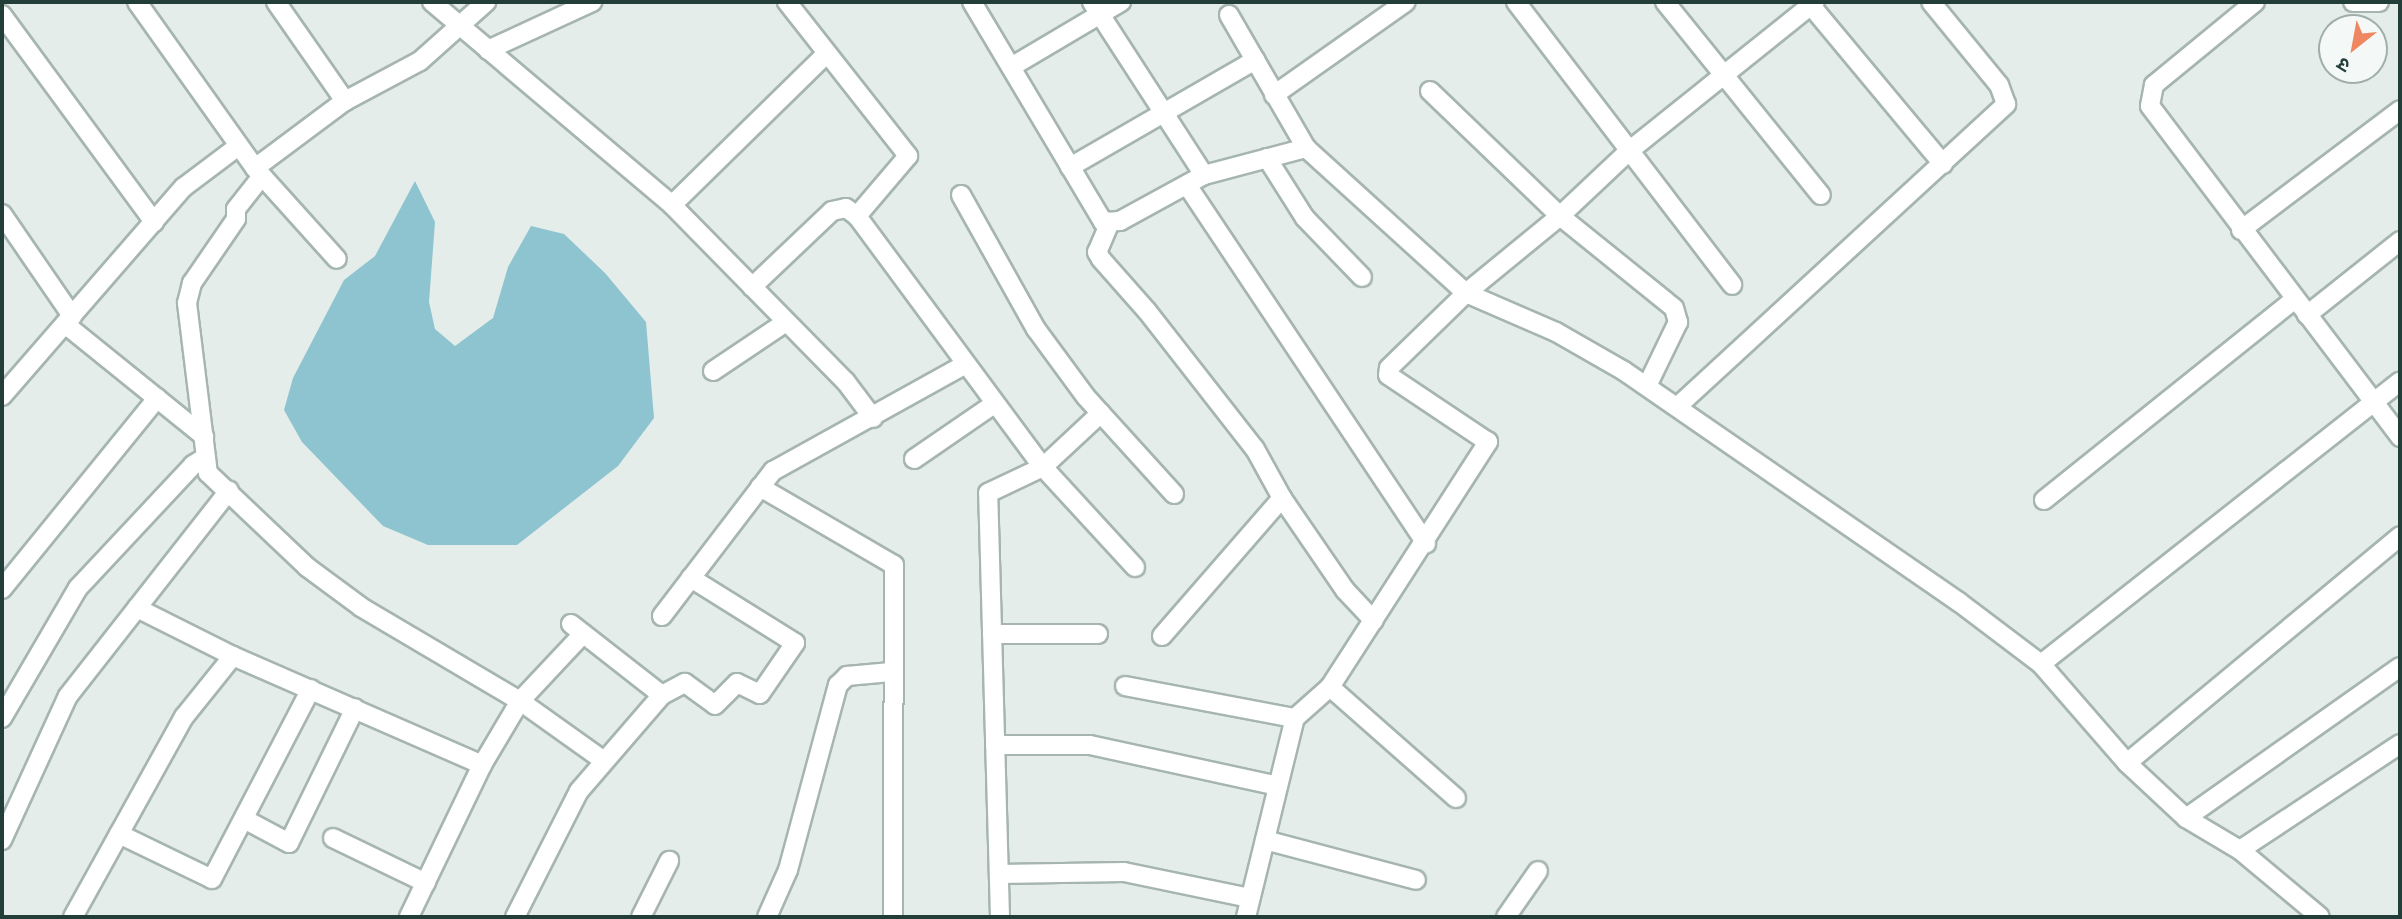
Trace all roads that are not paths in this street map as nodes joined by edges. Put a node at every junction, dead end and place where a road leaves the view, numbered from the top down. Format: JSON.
{"nodes":[{"id":1,"x":137,"y":2,"type":"edge"},
{"id":2,"x":276,"y":2,"type":"edge"},
{"id":3,"x":432,"y":2,"type":"edge"},
{"id":4,"x":486,"y":2,"type":"edge"},
{"id":5,"x":592,"y":2,"type":"edge"},
{"id":6,"x":787,"y":2,"type":"edge"},
{"id":7,"x":972,"y":2,"type":"edge"},
{"id":8,"x":1121,"y":2,"type":"edge"},
{"id":9,"x":1406,"y":2,"type":"edge"},
{"id":10,"x":1516,"y":2,"type":"edge"},
{"id":11,"x":1665,"y":2,"type":"edge"},
{"id":12,"x":1931,"y":2,"type":"edge"},
{"id":13,"x":2255,"y":2,"type":"edge"},
{"id":14,"x":2353,"y":2,"type":"edge"},
{"id":15,"x":2379,"y":2,"type":"edge"},
{"id":16,"x":1811,"y":3,"type":"edge"},
{"id":17,"x":1096,"y":7,"type":"edge"},
{"id":18,"x":2,"y":15,"type":"edge"},
{"id":19,"x":1229,"y":15,"type":"dead end"},
{"id":20,"x":458,"y":24,"type":"junction"},
{"id":21,"x":488,"y":50,"type":"junction"},
{"id":22,"x":825,"y":55,"type":"junction"},
{"id":23,"x":1255,"y":60,"type":"junction"},
{"id":24,"x":1011,"y":67,"type":"junction"},
{"id":25,"x":1723,"y":75,"type":"junction"},
{"id":26,"x":1430,"y":91,"type":"dead end"},
{"id":27,"x":1274,"y":95,"type":"junction"},
{"id":28,"x":345,"y":101,"type":"junction"},
{"id":29,"x":2400,"y":110,"type":"edge"},
{"id":30,"x":1165,"y":114,"type":"junction"},
{"id":31,"x":237,"y":147,"type":"junction"},
{"id":32,"x":1306,"y":148,"type":"junction"},
{"id":33,"x":1629,"y":151,"type":"junction"},
{"id":34,"x":1267,"y":158,"type":"junction"},
{"id":35,"x":1943,"y":164,"type":"junction"},
{"id":36,"x":1070,"y":167,"type":"junction"},
{"id":37,"x":259,"y":172,"type":"junction"},
{"id":38,"x":1204,"y":175,"type":"junction"},
{"id":39,"x":1187,"y":185,"type":"junction"},
{"id":40,"x":961,"y":195,"type":"dead end"},
{"id":41,"x":1821,"y":195,"type":"dead end"},
{"id":42,"x":672,"y":205,"type":"junction"},
{"id":43,"x":2,"y":214,"type":"edge"},
{"id":44,"x":857,"y":216,"type":"junction"},
{"id":45,"x":1560,"y":216,"type":"junction"},
{"id":46,"x":154,"y":222,"type":"junction"},
{"id":47,"x":1110,"y":222,"type":"junction"},
{"id":48,"x":2241,"y":230,"type":"junction"},
{"id":49,"x":2400,"y":241,"type":"edge"},
{"id":50,"x":337,"y":259,"type":"dead end"},
{"id":51,"x":1362,"y":277,"type":"dead end"},
{"id":52,"x":1732,"y":285,"type":"dead end"},
{"id":53,"x":752,"y":287,"type":"junction"},
{"id":54,"x":1466,"y":293,"type":"junction"},
{"id":55,"x":2294,"y":299,"type":"junction"},
{"id":56,"x":2306,"y":315,"type":"junction"},
{"id":57,"x":69,"y":320,"type":"junction"},
{"id":58,"x":786,"y":322,"type":"junction"},
{"id":59,"x":964,"y":365,"type":"junction"},
{"id":60,"x":713,"y":371,"type":"dead end"},
{"id":61,"x":2400,"y":381,"type":"edge"},
{"id":62,"x":1647,"y":386,"type":"junction"},
{"id":63,"x":2,"y":397,"type":"edge"},
{"id":64,"x":157,"y":398,"type":"junction"},
{"id":65,"x":2374,"y":403,"type":"junction"},
{"id":66,"x":994,"y":404,"type":"junction"},
{"id":67,"x":1678,"y":406,"type":"junction"},
{"id":68,"x":1101,"y":414,"type":"junction"},
{"id":69,"x":873,"y":418,"type":"junction"},
{"id":70,"x":204,"y":436,"type":"junction"},
{"id":71,"x":2400,"y":437,"type":"edge"},
{"id":72,"x":206,"y":457,"type":"junction"},
{"id":73,"x":914,"y":458,"type":"dead end"},
{"id":74,"x":1042,"y":467,"type":"junction"},
{"id":75,"x":760,"y":487,"type":"junction"},
{"id":76,"x":229,"y":491,"type":"junction"},
{"id":77,"x":1174,"y":494,"type":"dead end"},
{"id":78,"x":1282,"y":498,"type":"junction"},
{"id":79,"x":2044,"y":500,"type":"dead end"},
{"id":80,"x":2400,"y":536,"type":"edge"},
{"id":81,"x":1426,"y":544,"type":"junction"},
{"id":82,"x":1135,"y":567,"type":"dead end"},
{"id":83,"x":691,"y":578,"type":"junction"},
{"id":84,"x":2,"y":589,"type":"edge"},
{"id":85,"x":137,"y":608,"type":"junction"},
{"id":86,"x":662,"y":616,"type":"dead end"},
{"id":87,"x":1374,"y":621,"type":"junction"},
{"id":88,"x":992,"y":634,"type":"junction"},
{"id":89,"x":1098,"y":634,"type":"dead end"},
{"id":90,"x":1162,"y":636,"type":"dead end"},
{"id":91,"x":233,"y":656,"type":"junction"},
{"id":92,"x":2041,"y":664,"type":"junction"},
{"id":93,"x":2400,"y":667,"type":"edge"},
{"id":94,"x":891,"y":672,"type":"junction"},
{"id":95,"x":1125,"y":686,"type":"dead end"},
{"id":96,"x":1330,"y":687,"type":"junction"},
{"id":97,"x":311,"y":689,"type":"junction"},
{"id":98,"x":662,"y":695,"type":"junction"},
{"id":99,"x":520,"y":701,"type":"junction"},
{"id":100,"x":355,"y":708,"type":"junction"},
{"id":101,"x":2,"y":718,"type":"edge"},
{"id":102,"x":1295,"y":718,"type":"junction"},
{"id":103,"x":2400,"y":744,"type":"edge"},
{"id":104,"x":995,"y":745,"type":"junction"},
{"id":105,"x":604,"y":761,"type":"junction"},
{"id":106,"x":2127,"y":763,"type":"junction"},
{"id":107,"x":482,"y":765,"type":"junction"},
{"id":108,"x":1278,"y":786,"type":"junction"},
{"id":109,"x":1456,"y":798,"type":"dead end"},
{"id":110,"x":2186,"y":818,"type":"junction"},
{"id":111,"x":244,"y":819,"type":"junction"},
{"id":112,"x":119,"y":834,"type":"junction"},
{"id":113,"x":333,"y":838,"type":"dead end"},
{"id":114,"x":2,"y":840,"type":"edge"},
{"id":115,"x":1265,"y":840,"type":"junction"},
{"id":116,"x":2240,"y":850,"type":"junction"},
{"id":117,"x":669,"y":860,"type":"dead end"},
{"id":118,"x":1538,"y":872,"type":"dead end"},
{"id":119,"x":999,"y":874,"type":"junction"},
{"id":120,"x":1416,"y":880,"type":"dead end"},
{"id":121,"x":426,"y":883,"type":"junction"},
{"id":122,"x":1250,"y":898,"type":"junction"},
{"id":123,"x":73,"y":917,"type":"edge"},
{"id":124,"x":409,"y":917,"type":"edge"},
{"id":125,"x":515,"y":917,"type":"edge"},
{"id":126,"x":641,"y":917,"type":"edge"},
{"id":127,"x":767,"y":917,"type":"edge"},
{"id":128,"x":893,"y":917,"type":"edge"},
{"id":129,"x":1000,"y":917,"type":"edge"},
{"id":130,"x":1245,"y":917,"type":"edge"},
{"id":131,"x":1506,"y":917,"type":"edge"},
{"id":132,"x":2320,"y":917,"type":"edge"}],
"edges":[{"from":1,"to":31,"type":"street"},
{"from":2,"to":28,"type":"street"},
{"from":3,"to":20,"type":"street"},
{"from":4,"to":20,"type":"street"},
{"from":5,"to":21,"type":"street"},
{"from":6,"to":22,"type":"street"},
{"from":7,"to":24,"type":"street"},
{"from":8,"to":17,"type":"street"},
{"from":9,"to":27,"type":"street"},
{"from":10,"to":33,"type":"street"},
{"from":11,"to":25,"type":"street"},
{"from":12,"to":35,"type":"street"},
{"from":13,"to":48,"type":"street"},
{"from":14,"to":15,"type":"street"},
{"from":16,"to":25,"type":"street"},
{"from":16,"to":35,"type":"street"},
{"from":17,"to":24,"type":"street"},
{"from":17,"to":30,"type":"street"},
{"from":18,"to":46,"type":"street"},
{"from":19,"to":23,"type":"street"},
{"from":20,"to":21,"type":"street"},
{"from":20,"to":28,"type":"street"},
{"from":21,"to":42,"type":"street"},
{"from":22,"to":42,"type":"street"},
{"from":22,"to":44,"type":"street"},
{"from":23,"to":27,"type":"street"},
{"from":23,"to":30,"type":"street"},
{"from":24,"to":36,"type":"street"},
{"from":25,"to":33,"type":"street"},
{"from":25,"to":41,"type":"street"},
{"from":26,"to":45,"type":"street"},
{"from":27,"to":32,"type":"street"},
{"from":28,"to":37,"type":"street"},
{"from":29,"to":48,"type":"street"},
{"from":30,"to":36,"type":"street"},
{"from":30,"to":38,"type":"street"},
{"from":31,"to":37,"type":"street"},
{"from":31,"to":46,"type":"street"},
{"from":32,"to":34,"type":"street"},
{"from":32,"to":54,"type":"street"},
{"from":33,"to":45,"type":"street"},
{"from":33,"to":52,"type":"street"},
{"from":34,"to":38,"type":"street"},
{"from":34,"to":51,"type":"street"},
{"from":35,"to":67,"type":"street"},
{"from":36,"to":47,"type":"street"},
{"from":37,"to":50,"type":"street"},
{"from":37,"to":70,"type":"street"},
{"from":38,"to":39,"type":"street"},
{"from":39,"to":47,"type":"street"},
{"from":39,"to":81,"type":"street"},
{"from":40,"to":68,"type":"street"},
{"from":42,"to":53,"type":"street"},
{"from":43,"to":57,"type":"street"},
{"from":44,"to":53,"type":"street"},
{"from":44,"to":59,"type":"street"},
{"from":45,"to":54,"type":"street"},
{"from":45,"to":62,"type":"street"},
{"from":46,"to":57,"type":"street"},
{"from":47,"to":78,"type":"street"},
{"from":48,"to":55,"type":"street"},
{"from":49,"to":56,"type":"street"},
{"from":53,"to":58,"type":"street"},
{"from":54,"to":62,"type":"street"},
{"from":54,"to":81,"type":"street"},
{"from":55,"to":56,"type":"street"},
{"from":55,"to":79,"type":"street"},
{"from":56,"to":65,"type":"street"},
{"from":57,"to":63,"type":"street"},
{"from":57,"to":64,"type":"street"},
{"from":58,"to":60,"type":"street"},
{"from":58,"to":69,"type":"street"},
{"from":59,"to":66,"type":"street"},
{"from":59,"to":69,"type":"street"},
{"from":61,"to":65,"type":"street"},
{"from":62,"to":67,"type":"street"},
{"from":64,"to":70,"type":"street"},
{"from":64,"to":84,"type":"street"},
{"from":65,"to":71,"type":"street"},
{"from":65,"to":92,"type":"street"},
{"from":66,"to":73,"type":"street"},
{"from":66,"to":74,"type":"street"},
{"from":67,"to":92,"type":"street"},
{"from":68,"to":74,"type":"street"},
{"from":68,"to":77,"type":"street"},
{"from":69,"to":75,"type":"street"},
{"from":70,"to":72,"type":"street"},
{"from":72,"to":76,"type":"street"},
{"from":72,"to":101,"type":"street"},
{"from":74,"to":82,"type":"street"},
{"from":74,"to":88,"type":"street"},
{"from":75,"to":83,"type":"street"},
{"from":75,"to":94,"type":"street"},
{"from":76,"to":85,"type":"street"},
{"from":76,"to":99,"type":"street"},
{"from":78,"to":87,"type":"street"},
{"from":78,"to":90,"type":"street"},
{"from":80,"to":106,"type":"street"},
{"from":81,"to":87,"type":"street"},
{"from":83,"to":86,"type":"street"},
{"from":83,"to":98,"type":"street"},
{"from":85,"to":91,"type":"street"},
{"from":85,"to":114,"type":"street"},
{"from":87,"to":96,"type":"street"},
{"from":88,"to":89,"type":"street"},
{"from":88,"to":104,"type":"street"},
{"from":91,"to":97,"type":"street"},
{"from":91,"to":112,"type":"street"},
{"from":92,"to":106,"type":"street"},
{"from":93,"to":110,"type":"street"},
{"from":94,"to":127,"type":"street"},
{"from":94,"to":128,"type":"street"},
{"from":95,"to":102,"type":"street"},
{"from":96,"to":102,"type":"street"},
{"from":96,"to":109,"type":"street"},
{"from":97,"to":100,"type":"street"},
{"from":97,"to":111,"type":"street"},
{"from":98,"to":99,"type":"street"},
{"from":98,"to":105,"type":"street"},
{"from":99,"to":105,"type":"street"},
{"from":99,"to":107,"type":"street"},
{"from":100,"to":107,"type":"street"},
{"from":100,"to":111,"type":"street"},
{"from":102,"to":108,"type":"street"},
{"from":103,"to":116,"type":"street"},
{"from":104,"to":108,"type":"street"},
{"from":104,"to":119,"type":"street"},
{"from":105,"to":125,"type":"street"},
{"from":106,"to":110,"type":"street"},
{"from":107,"to":121,"type":"street"},
{"from":108,"to":115,"type":"street"},
{"from":110,"to":116,"type":"street"},
{"from":111,"to":112,"type":"street"},
{"from":112,"to":123,"type":"street"},
{"from":113,"to":121,"type":"street"},
{"from":115,"to":120,"type":"street"},
{"from":115,"to":122,"type":"street"},
{"from":116,"to":132,"type":"street"},
{"from":117,"to":126,"type":"street"},
{"from":118,"to":131,"type":"street"},
{"from":119,"to":122,"type":"street"},
{"from":119,"to":129,"type":"street"},
{"from":121,"to":124,"type":"street"},
{"from":122,"to":130,"type":"street"}]}
